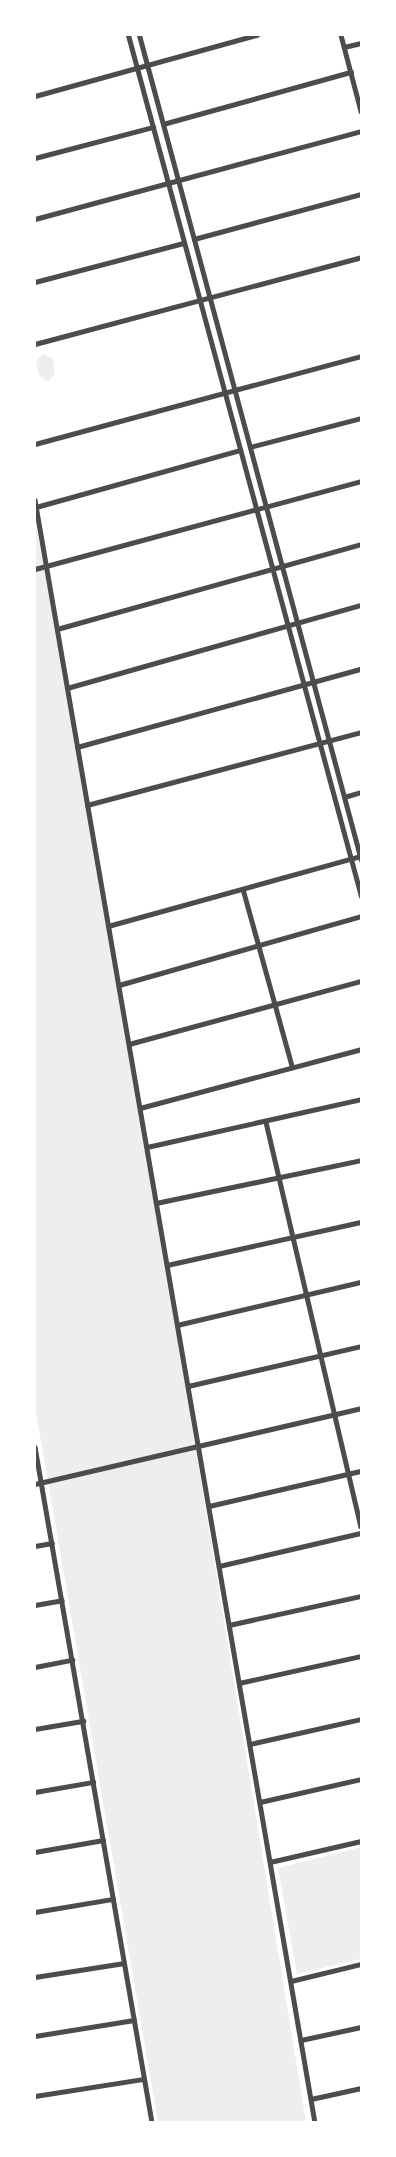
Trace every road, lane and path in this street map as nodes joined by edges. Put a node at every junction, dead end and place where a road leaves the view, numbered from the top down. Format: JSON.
{"nodes":[{"id":1,"x":128,"y":35,"type":"edge"},
{"id":2,"x":139,"y":35,"type":"edge"},
{"id":3,"x":257,"y":35,"type":"edge"},
{"id":4,"x":341,"y":35,"type":"edge"},
{"id":5,"x":361,"y":43,"type":"edge"},
{"id":6,"x":344,"y":47,"type":"junction"},
{"id":7,"x":147,"y":64,"type":"junction"},
{"id":8,"x":136,"y":68,"type":"junction"},
{"id":9,"x":351,"y":72,"type":"junction"},
{"id":10,"x":35,"y":96,"type":"edge"},
{"id":11,"x":361,"y":108,"type":"edge"},
{"id":12,"x":163,"y":124,"type":"junction"},
{"id":13,"x":153,"y":127,"type":"junction"},
{"id":14,"x":361,"y":131,"type":"edge"},
{"id":15,"x":35,"y":158,"type":"edge"},
{"id":16,"x":178,"y":179,"type":"junction"},
{"id":17,"x":167,"y":182,"type":"junction"},
{"id":18,"x":361,"y":194,"type":"edge"},
{"id":19,"x":35,"y":219,"type":"edge"},
{"id":20,"x":194,"y":239,"type":"junction"},
{"id":21,"x":184,"y":243,"type":"junction"},
{"id":22,"x":361,"y":257,"type":"edge"},
{"id":23,"x":35,"y":282,"type":"edge"},
{"id":24,"x":210,"y":298,"type":"junction"},
{"id":25,"x":200,"y":300,"type":"junction"},
{"id":26,"x":35,"y":344,"type":"edge"},
{"id":27,"x":361,"y":356,"type":"edge"},
{"id":28,"x":234,"y":390,"type":"junction"},
{"id":29,"x":224,"y":392,"type":"junction"},
{"id":30,"x":361,"y":418,"type":"edge"},
{"id":31,"x":35,"y":444,"type":"edge"},
{"id":32,"x":250,"y":447,"type":"junction"},
{"id":33,"x":240,"y":450,"type":"junction"},
{"id":34,"x":361,"y":481,"type":"edge"},
{"id":35,"x":35,"y":500,"type":"edge"},
{"id":36,"x":36,"y":506,"type":"edge"},
{"id":37,"x":266,"y":506,"type":"junction"},
{"id":38,"x":256,"y":509,"type":"junction"},
{"id":39,"x":361,"y":544,"type":"edge"},
{"id":40,"x":282,"y":564,"type":"junction"},
{"id":41,"x":46,"y":566,"type":"junction"},
{"id":42,"x":272,"y":567,"type":"junction"},
{"id":43,"x":35,"y":569,"type":"edge"},
{"id":44,"x":361,"y":605,"type":"edge"},
{"id":45,"x":297,"y":622,"type":"junction"},
{"id":46,"x":288,"y":625,"type":"junction"},
{"id":47,"x":57,"y":629,"type":"junction"},
{"id":48,"x":361,"y":669,"type":"edge"},
{"id":49,"x":313,"y":682,"type":"junction"},
{"id":50,"x":304,"y":685,"type":"junction"},
{"id":51,"x":67,"y":688,"type":"junction"},
{"id":52,"x":361,"y":732,"type":"edge"},
{"id":53,"x":329,"y":740,"type":"junction"},
{"id":54,"x":320,"y":743,"type":"junction"},
{"id":55,"x":77,"y":747,"type":"junction"},
{"id":56,"x":361,"y":792,"type":"edge"},
{"id":57,"x":344,"y":797,"type":"junction"},
{"id":58,"x":87,"y":805,"type":"junction"},
{"id":59,"x":361,"y":858,"type":"edge"},
{"id":60,"x":351,"y":859,"type":"junction"},
{"id":61,"x":243,"y":889,"type":"junction"},
{"id":62,"x":361,"y":896,"type":"edge"},
{"id":63,"x":361,"y":916,"type":"edge"},
{"id":64,"x":108,"y":926,"type":"junction"},
{"id":65,"x":259,"y":945,"type":"junction"},
{"id":66,"x":361,"y":981,"type":"edge"},
{"id":67,"x":118,"y":985,"type":"junction"},
{"id":68,"x":275,"y":1006,"type":"junction"},
{"id":69,"x":129,"y":1044,"type":"junction"},
{"id":70,"x":361,"y":1049,"type":"edge"},
{"id":71,"x":292,"y":1066,"type":"junction"},
{"id":72,"x":361,"y":1099,"type":"edge"},
{"id":73,"x":140,"y":1108,"type":"junction"},
{"id":74,"x":266,"y":1122,"type":"junction"},
{"id":75,"x":146,"y":1147,"type":"junction"},
{"id":76,"x":361,"y":1160,"type":"edge"},
{"id":77,"x":279,"y":1178,"type":"junction"},
{"id":78,"x":156,"y":1203,"type":"junction"},
{"id":79,"x":361,"y":1222,"type":"edge"},
{"id":80,"x":294,"y":1237,"type":"junction"},
{"id":81,"x":167,"y":1265,"type":"junction"},
{"id":82,"x":361,"y":1282,"type":"edge"},
{"id":83,"x":307,"y":1295,"type":"junction"},
{"id":84,"x":177,"y":1325,"type":"junction"},
{"id":85,"x":361,"y":1346,"type":"edge"},
{"id":86,"x":320,"y":1354,"type":"junction"},
{"id":87,"x":188,"y":1386,"type":"junction"},
{"id":88,"x":361,"y":1408,"type":"edge"},
{"id":89,"x":334,"y":1415,"type":"junction"},
{"id":90,"x":198,"y":1446,"type":"junction"},
{"id":91,"x":35,"y":1447,"type":"edge"},
{"id":92,"x":361,"y":1471,"type":"edge"},
{"id":93,"x":349,"y":1474,"type":"junction"},
{"id":94,"x":41,"y":1483,"type":"junction"},
{"id":95,"x":35,"y":1484,"type":"edge"},
{"id":96,"x":209,"y":1506,"type":"junction"},
{"id":97,"x":361,"y":1526,"type":"edge"},
{"id":98,"x":361,"y":1533,"type":"edge"},
{"id":99,"x":52,"y":1543,"type":"junction"},
{"id":100,"x":35,"y":1546,"type":"edge"},
{"id":101,"x":219,"y":1566,"type":"junction"},
{"id":102,"x":361,"y":1596,"type":"edge"},
{"id":103,"x":62,"y":1600,"type":"junction"},
{"id":104,"x":35,"y":1605,"type":"edge"},
{"id":105,"x":229,"y":1625,"type":"junction"},
{"id":106,"x":361,"y":1656,"type":"edge"},
{"id":107,"x":72,"y":1660,"type":"junction"},
{"id":108,"x":35,"y":1667,"type":"edge"},
{"id":109,"x":239,"y":1683,"type":"junction"},
{"id":110,"x":361,"y":1719,"type":"edge"},
{"id":111,"x":82,"y":1721,"type":"junction"},
{"id":112,"x":35,"y":1729,"type":"edge"},
{"id":113,"x":250,"y":1744,"type":"junction"},
{"id":114,"x":361,"y":1779,"type":"edge"},
{"id":115,"x":93,"y":1782,"type":"junction"},
{"id":116,"x":35,"y":1792,"type":"edge"},
{"id":117,"x":260,"y":1802,"type":"junction"},
{"id":118,"x":103,"y":1840,"type":"junction"},
{"id":119,"x":361,"y":1841,"type":"edge"},
{"id":120,"x":35,"y":1852,"type":"edge"},
{"id":121,"x":270,"y":1862,"type":"junction"},
{"id":122,"x":113,"y":1899,"type":"junction"},
{"id":123,"x":35,"y":1912,"type":"edge"},
{"id":124,"x":124,"y":1963,"type":"junction"},
{"id":125,"x":361,"y":1964,"type":"edge"},
{"id":126,"x":35,"y":1977,"type":"edge"},
{"id":127,"x":291,"y":1981,"type":"junction"},
{"id":128,"x":134,"y":2020,"type":"junction"},
{"id":129,"x":361,"y":2027,"type":"edge"},
{"id":130,"x":35,"y":2036,"type":"edge"},
{"id":131,"x":301,"y":2040,"type":"junction"},
{"id":132,"x":144,"y":2079,"type":"junction"},
{"id":133,"x":361,"y":2088,"type":"edge"},
{"id":134,"x":35,"y":2096,"type":"edge"},
{"id":135,"x":311,"y":2099,"type":"junction"},
{"id":136,"x":152,"y":2122,"type":"edge"},
{"id":137,"x":315,"y":2122,"type":"edge"}],
"edges":[{"from":1,"to":8,"type":"street"},
{"from":2,"to":7,"type":"street"},
{"from":3,"to":7,"type":"street"},
{"from":4,"to":6,"type":"street"},
{"from":5,"to":6,"type":"street"},
{"from":6,"to":9,"type":"street"},
{"from":7,"to":8,"type":"street"},
{"from":7,"to":12,"type":"street"},
{"from":8,"to":10,"type":"street"},
{"from":8,"to":13,"type":"street"},
{"from":9,"to":11,"type":"street"},
{"from":9,"to":12,"type":"street"},
{"from":12,"to":16,"type":"street"},
{"from":13,"to":15,"type":"street"},
{"from":13,"to":17,"type":"street"},
{"from":14,"to":16,"type":"street"},
{"from":16,"to":17,"type":"street"},
{"from":16,"to":20,"type":"street"},
{"from":17,"to":19,"type":"street"},
{"from":17,"to":21,"type":"street"},
{"from":18,"to":20,"type":"street"},
{"from":20,"to":24,"type":"street"},
{"from":21,"to":23,"type":"street"},
{"from":21,"to":25,"type":"street"},
{"from":22,"to":24,"type":"street"},
{"from":24,"to":25,"type":"street"},
{"from":24,"to":28,"type":"street"},
{"from":25,"to":26,"type":"street"},
{"from":25,"to":29,"type":"street"},
{"from":27,"to":28,"type":"street"},
{"from":28,"to":29,"type":"street"},
{"from":28,"to":32,"type":"street"},
{"from":29,"to":31,"type":"street"},
{"from":29,"to":33,"type":"street"},
{"from":30,"to":32,"type":"street"},
{"from":32,"to":37,"type":"street"},
{"from":33,"to":36,"type":"street"},
{"from":33,"to":38,"type":"street"},
{"from":34,"to":37,"type":"street"},
{"from":35,"to":36,"type":"street"},
{"from":36,"to":41,"type":"street"},
{"from":37,"to":38,"type":"street"},
{"from":37,"to":40,"type":"street"},
{"from":38,"to":41,"type":"street"},
{"from":38,"to":42,"type":"street"},
{"from":39,"to":40,"type":"street"},
{"from":40,"to":42,"type":"street"},
{"from":40,"to":45,"type":"street"},
{"from":41,"to":43,"type":"street"},
{"from":41,"to":47,"type":"street"},
{"from":42,"to":46,"type":"street"},
{"from":42,"to":47,"type":"street"},
{"from":44,"to":45,"type":"street"},
{"from":45,"to":46,"type":"street"},
{"from":45,"to":49,"type":"street"},
{"from":46,"to":50,"type":"street"},
{"from":46,"to":51,"type":"street"},
{"from":47,"to":51,"type":"street"},
{"from":48,"to":49,"type":"street"},
{"from":49,"to":50,"type":"street"},
{"from":49,"to":53,"type":"street"},
{"from":50,"to":54,"type":"street"},
{"from":50,"to":55,"type":"street"},
{"from":51,"to":55,"type":"street"},
{"from":52,"to":53,"type":"street"},
{"from":53,"to":54,"type":"street"},
{"from":53,"to":57,"type":"street"},
{"from":54,"to":58,"type":"street"},
{"from":54,"to":60,"type":"street"},
{"from":55,"to":58,"type":"street"},
{"from":56,"to":57,"type":"street"},
{"from":57,"to":59,"type":"street"},
{"from":58,"to":64,"type":"street"},
{"from":59,"to":60,"type":"street"},
{"from":60,"to":61,"type":"street"},
{"from":60,"to":62,"type":"street"},
{"from":61,"to":64,"type":"street"},
{"from":61,"to":65,"type":"street"},
{"from":63,"to":65,"type":"street"},
{"from":64,"to":67,"type":"street"},
{"from":65,"to":67,"type":"street"},
{"from":65,"to":68,"type":"street"},
{"from":66,"to":68,"type":"street"},
{"from":67,"to":69,"type":"street"},
{"from":68,"to":69,"type":"street"},
{"from":68,"to":71,"type":"street"},
{"from":69,"to":73,"type":"street"},
{"from":70,"to":71,"type":"street"},
{"from":71,"to":73,"type":"street"},
{"from":72,"to":74,"type":"street"},
{"from":73,"to":75,"type":"street"},
{"from":74,"to":75,"type":"street"},
{"from":74,"to":77,"type":"street"},
{"from":75,"to":78,"type":"street"},
{"from":76,"to":77,"type":"street"},
{"from":77,"to":78,"type":"street"},
{"from":77,"to":80,"type":"street"},
{"from":78,"to":81,"type":"street"},
{"from":79,"to":80,"type":"street"},
{"from":80,"to":81,"type":"street"},
{"from":80,"to":83,"type":"street"},
{"from":81,"to":84,"type":"street"},
{"from":82,"to":83,"type":"street"},
{"from":83,"to":84,"type":"street"},
{"from":83,"to":86,"type":"street"},
{"from":84,"to":87,"type":"street"},
{"from":85,"to":86,"type":"street"},
{"from":86,"to":87,"type":"street"},
{"from":86,"to":89,"type":"street"},
{"from":87,"to":90,"type":"street"},
{"from":88,"to":89,"type":"street"},
{"from":89,"to":90,"type":"street"},
{"from":89,"to":93,"type":"street"},
{"from":90,"to":94,"type":"street"},
{"from":90,"to":96,"type":"street"},
{"from":91,"to":94,"type":"street"},
{"from":92,"to":93,"type":"street"},
{"from":93,"to":96,"type":"street"},
{"from":93,"to":97,"type":"street"},
{"from":94,"to":95,"type":"street"},
{"from":94,"to":99,"type":"street"},
{"from":96,"to":101,"type":"street"},
{"from":98,"to":101,"type":"street"},
{"from":99,"to":100,"type":"street"},
{"from":99,"to":103,"type":"street"},
{"from":101,"to":105,"type":"street"},
{"from":102,"to":105,"type":"street"},
{"from":103,"to":104,"type":"street"},
{"from":103,"to":107,"type":"street"},
{"from":105,"to":109,"type":"street"},
{"from":106,"to":109,"type":"street"},
{"from":107,"to":108,"type":"street"},
{"from":107,"to":111,"type":"street"},
{"from":109,"to":113,"type":"street"},
{"from":110,"to":113,"type":"street"},
{"from":111,"to":112,"type":"street"},
{"from":111,"to":115,"type":"street"},
{"from":113,"to":117,"type":"street"},
{"from":114,"to":117,"type":"street"},
{"from":115,"to":116,"type":"street"},
{"from":115,"to":118,"type":"street"},
{"from":117,"to":121,"type":"street"},
{"from":118,"to":120,"type":"street"},
{"from":118,"to":122,"type":"street"},
{"from":119,"to":121,"type":"street"},
{"from":121,"to":127,"type":"street"},
{"from":122,"to":123,"type":"street"},
{"from":122,"to":124,"type":"street"},
{"from":124,"to":126,"type":"street"},
{"from":124,"to":128,"type":"street"},
{"from":125,"to":127,"type":"street"},
{"from":127,"to":131,"type":"street"},
{"from":128,"to":130,"type":"street"},
{"from":128,"to":132,"type":"street"},
{"from":129,"to":131,"type":"street"},
{"from":131,"to":135,"type":"street"},
{"from":132,"to":134,"type":"street"},
{"from":132,"to":136,"type":"street"},
{"from":133,"to":135,"type":"street"},
{"from":135,"to":137,"type":"street"}]}
